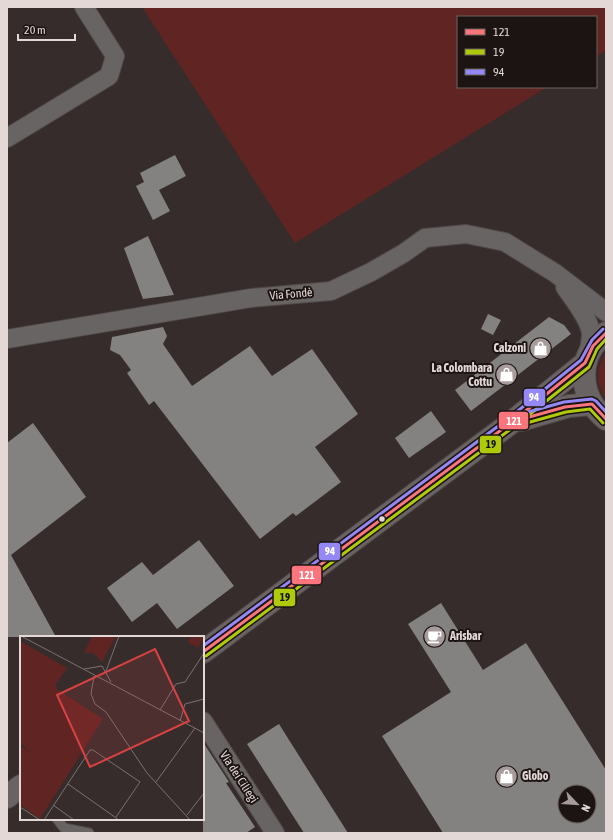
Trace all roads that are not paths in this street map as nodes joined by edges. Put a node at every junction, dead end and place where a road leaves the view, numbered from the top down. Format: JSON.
{"nodes":[{"id":1,"x":84,"y":7,"type":"edge"},
{"id":2,"x":7,"y":138,"type":"edge"},
{"id":3,"x":555,"y":273,"type":"junction"},
{"id":4,"x":606,"y":312,"type":"edge"},
{"id":5,"x":606,"y":333,"type":"edge"},
{"id":6,"x":7,"y":338,"type":"edge"},
{"id":7,"x":587,"y":358,"type":"junction"},
{"id":8,"x":599,"y":411,"type":"edge"},
{"id":9,"x":512,"y":422,"type":"junction"},
{"id":10,"x":204,"y":651,"type":"edge"},
{"id":11,"x":204,"y":723,"type":"edge"},
{"id":12,"x":20,"y":787,"type":"edge"},
{"id":13,"x":7,"y":797,"type":"edge"},
{"id":14,"x":59,"y":820,"type":"edge"},
{"id":15,"x":89,"y":833,"type":"edge"},
{"id":16,"x":275,"y":833,"type":"edge"}],
"edges":[{"from":1,"to":2,"type":"street"},
{"from":3,"to":4,"type":"street","name":"Via Fondè"},
{"from":3,"to":6,"type":"street","name":"Via Fondè"},
{"from":3,"to":7,"type":"street","name":"Via Fondè"},
{"from":5,"to":7,"type":"main road"},
{"from":7,"to":8,"type":"main road"},
{"from":7,"to":9,"type":"main road"},
{"from":8,"to":9,"type":"main road"},
{"from":9,"to":10,"type":"main road"},
{"from":11,"to":16,"type":"street","name":"Via dei Ciliegi"},
{"from":12,"to":13,"type":"main road"},
{"from":14,"to":15,"type":"lane"}]}
